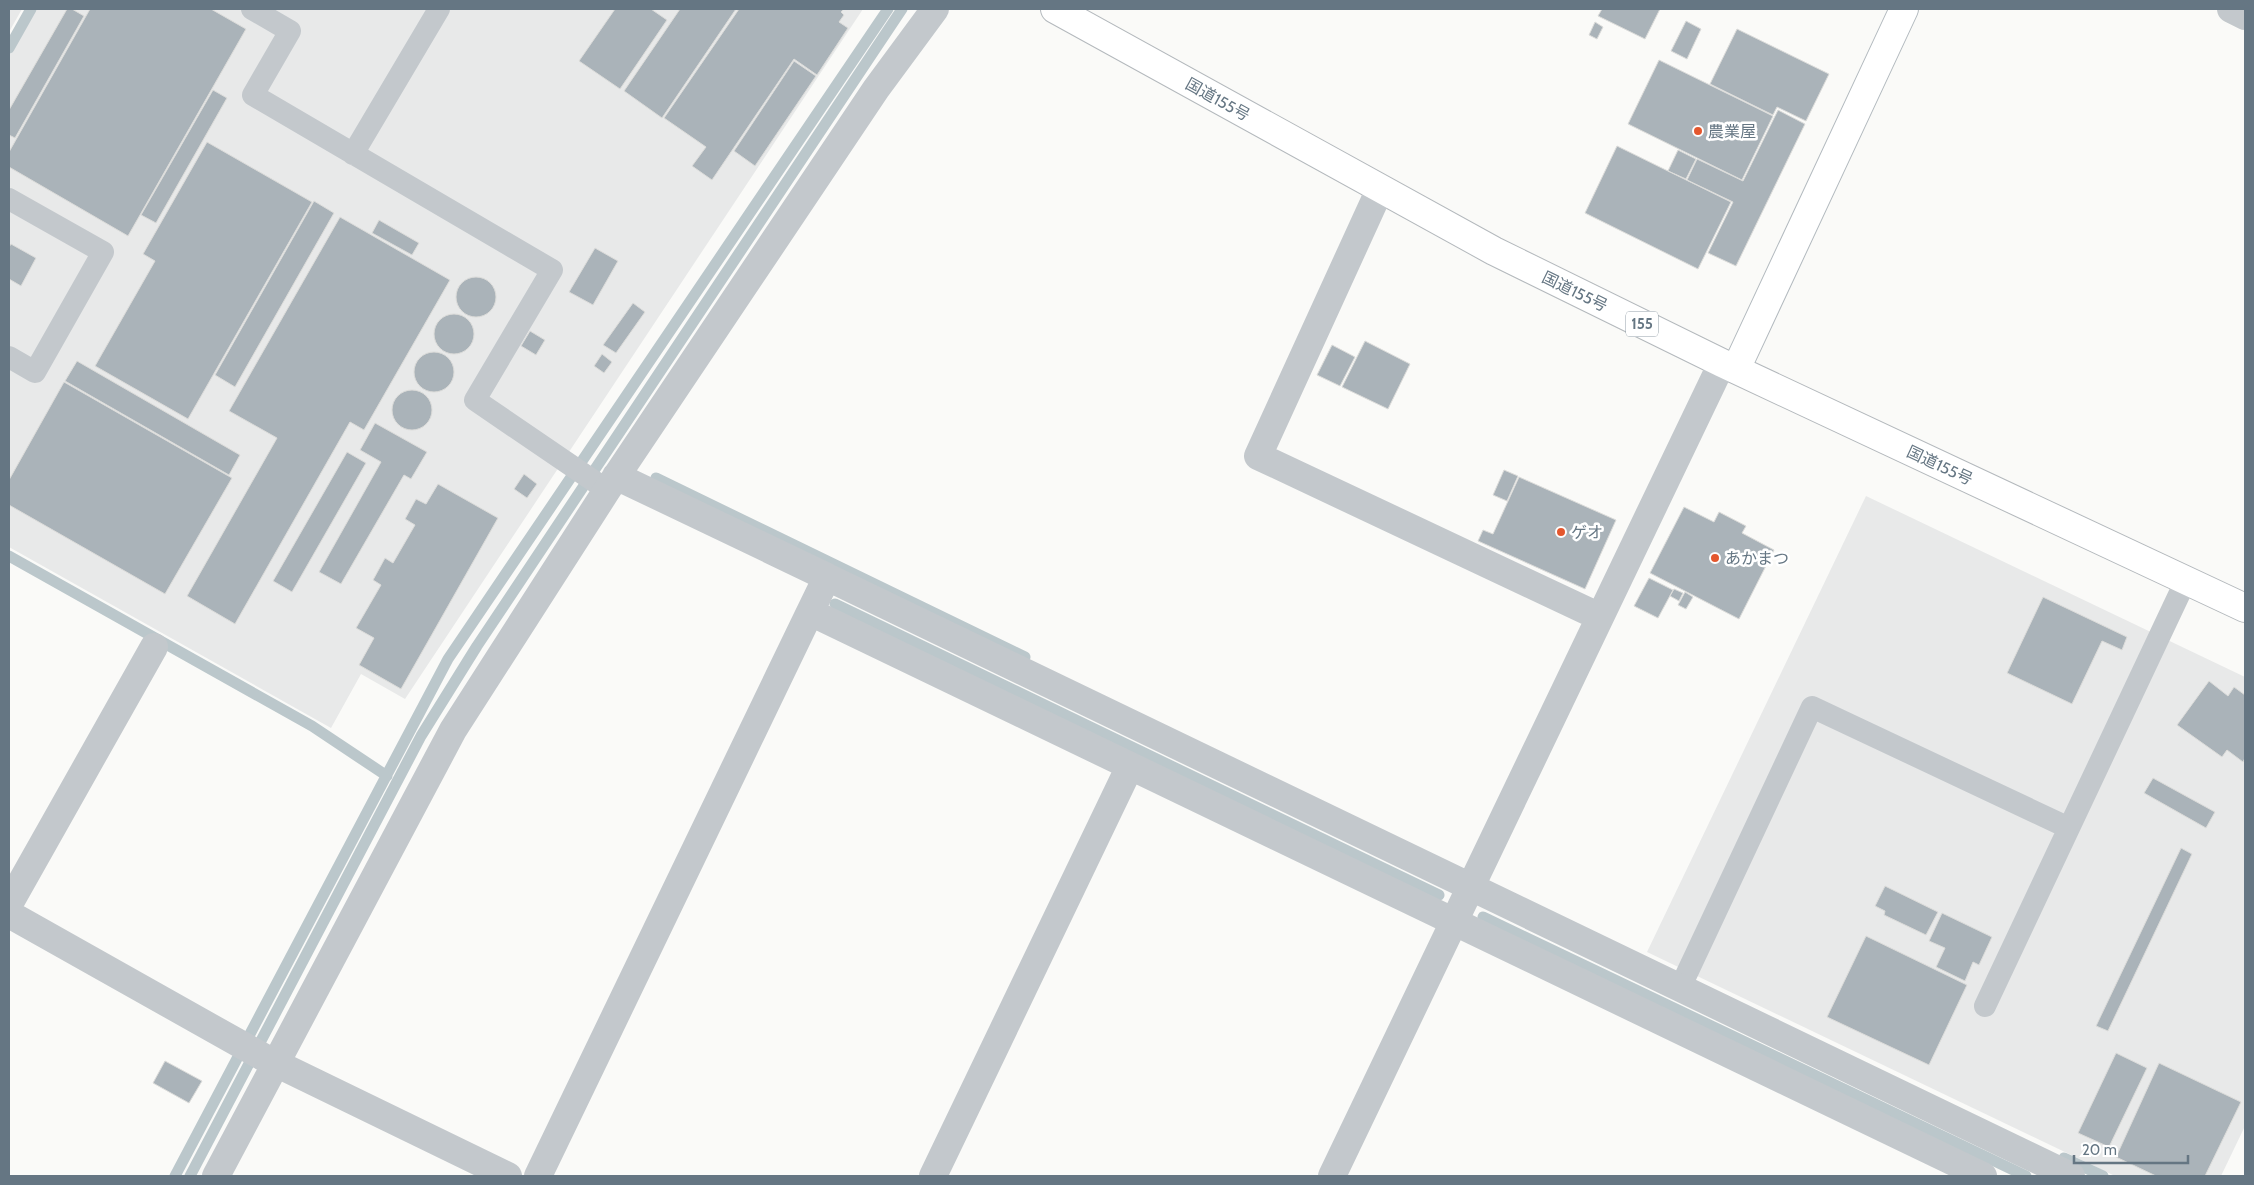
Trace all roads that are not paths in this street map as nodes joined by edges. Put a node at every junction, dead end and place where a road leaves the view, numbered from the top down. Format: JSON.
{"nodes":[{"id":1,"x":252,"y":9,"type":"edge"},
{"id":2,"x":439,"y":9,"type":"edge"},
{"id":3,"x":935,"y":9,"type":"edge"},
{"id":4,"x":1055,"y":9,"type":"edge"},
{"id":5,"x":1904,"y":9,"type":"edge"},
{"id":6,"x":2230,"y":9,"type":"edge"},
{"id":7,"x":2245,"y":16,"type":"edge"},
{"id":8,"x":353,"y":154,"type":"junction"},
{"id":9,"x":1380,"y":189,"type":"junction"},
{"id":10,"x":9,"y":199,"type":"edge"},
{"id":11,"x":9,"y":357,"type":"edge"},
{"id":12,"x":1729,"y":366,"type":"junction"},
{"id":13,"x":608,"y":484,"type":"junction"},
{"id":14,"x":827,"y":578,"type":"junction"},
{"id":15,"x":2186,"y":580,"type":"junction"},
{"id":16,"x":2245,"y":608,"type":"edge"},
{"id":17,"x":810,"y":612,"type":"junction"},
{"id":18,"x":1600,"y":617,"type":"junction"},
{"id":19,"x":154,"y":647,"type":"dead end"},
{"id":20,"x":1130,"y":766,"type":"junction"},
{"id":21,"x":2069,"y":828,"type":"junction"},
{"id":22,"x":1470,"y":887,"type":"junction"},
{"id":23,"x":9,"y":904,"type":"edge"},
{"id":24,"x":9,"y":914,"type":"edge"},
{"id":25,"x":1454,"y":922,"type":"junction"},
{"id":26,"x":1680,"y":988,"type":"junction"},
{"id":27,"x":1985,"y":1006,"type":"dead end"},
{"id":28,"x":270,"y":1061,"type":"junction"},
{"id":29,"x":216,"y":1176,"type":"edge"},
{"id":30,"x":508,"y":1176,"type":"edge"},
{"id":31,"x":538,"y":1176,"type":"edge"},
{"id":32,"x":933,"y":1176,"type":"edge"},
{"id":33,"x":1332,"y":1176,"type":"edge"},
{"id":34,"x":1983,"y":1176,"type":"edge"},
{"id":35,"x":2071,"y":1176,"type":"edge"}],
"edges":[{"from":1,"to":8,"type":"lane"},
{"from":2,"to":8,"type":"lane"},
{"from":3,"to":13,"type":"street"},
{"from":4,"to":9,"type":"main road","name":"国道155号","number":"155"},
{"from":5,"to":12,"type":"main road"},
{"from":6,"to":7,"type":"street"},
{"from":8,"to":13,"type":"lane"},
{"from":9,"to":12,"type":"main road","name":"国道155号","number":"155"},
{"from":9,"to":18,"type":"street"},
{"from":10,"to":11,"type":"lane"},
{"from":12,"to":15,"type":"main road","name":"国道155号","number":"155"},
{"from":12,"to":18,"type":"street"},
{"from":13,"to":14,"type":"street"},
{"from":13,"to":28,"type":"street"},
{"from":14,"to":17,"type":"street"},
{"from":14,"to":22,"type":"street"},
{"from":15,"to":16,"type":"main road","name":"国道155号","number":"155"},
{"from":15,"to":21,"type":"lane"},
{"from":17,"to":20,"type":"street"},
{"from":17,"to":31,"type":"street"},
{"from":18,"to":22,"type":"street"},
{"from":19,"to":23,"type":"street"},
{"from":20,"to":25,"type":"street"},
{"from":20,"to":32,"type":"street"},
{"from":21,"to":26,"type":"lane"},
{"from":21,"to":27,"type":"lane"},
{"from":22,"to":25,"type":"street"},
{"from":22,"to":26,"type":"street"},
{"from":24,"to":28,"type":"street"},
{"from":25,"to":33,"type":"street"},
{"from":25,"to":34,"type":"street"},
{"from":26,"to":35,"type":"street"},
{"from":28,"to":29,"type":"street"},
{"from":28,"to":30,"type":"street"}]}
